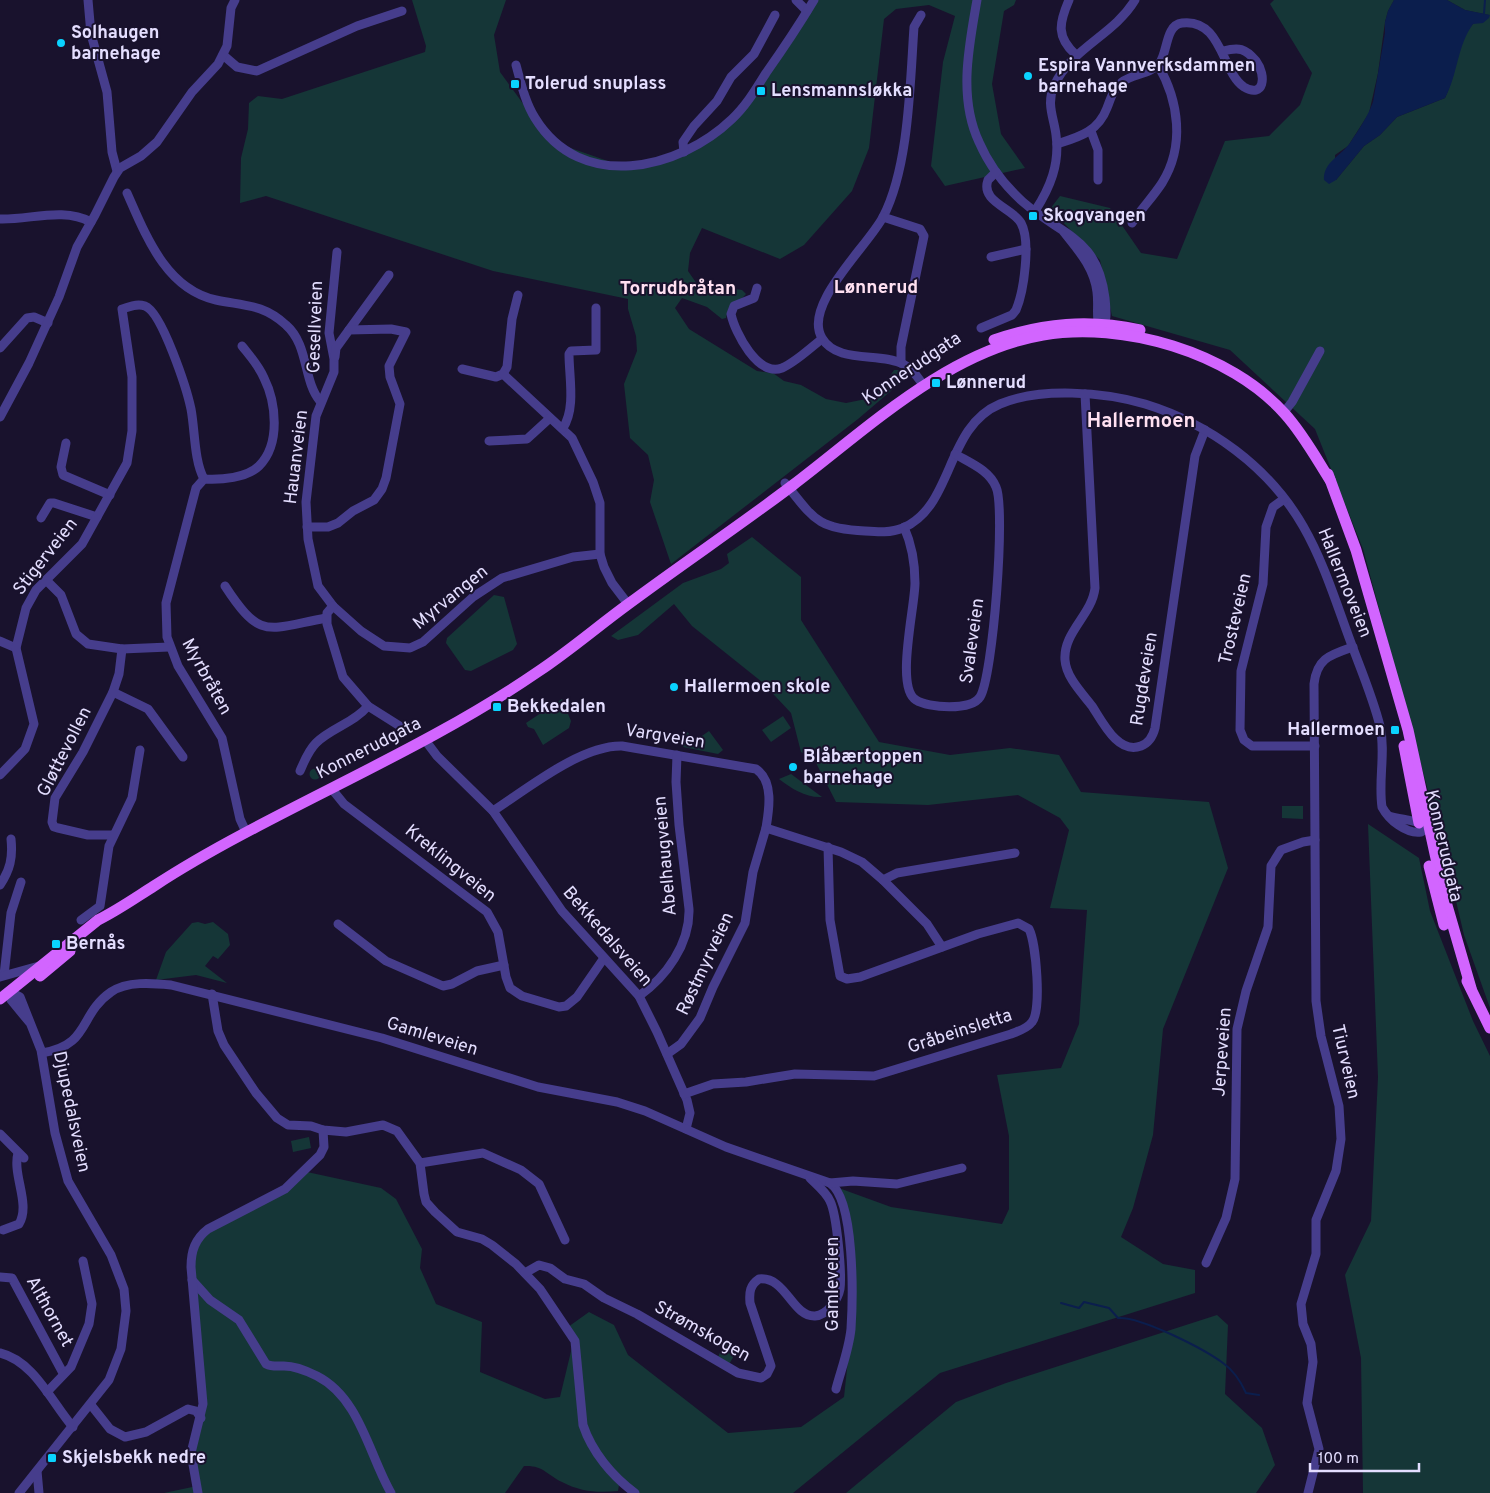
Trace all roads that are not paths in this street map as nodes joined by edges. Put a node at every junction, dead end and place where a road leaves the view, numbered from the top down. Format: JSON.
{"nodes":[{"id":1,"x":88,"y":0,"type":"edge"},
{"id":2,"x":235,"y":0,"type":"edge"},
{"id":3,"x":796,"y":0,"type":"edge"},
{"id":4,"x":814,"y":0,"type":"edge"},
{"id":5,"x":977,"y":0,"type":"edge"},
{"id":6,"x":1069,"y":0,"type":"edge"},
{"id":7,"x":1135,"y":0,"type":"edge"},
{"id":8,"x":402,"y":11,"type":"dead end"},
{"id":9,"x":807,"y":12,"type":"junction"},
{"id":10,"x":775,"y":15,"type":"dead end"},
{"id":11,"x":922,"y":15,"type":"dead end"},
{"id":12,"x":1223,"y":51,"type":"junction"},
{"id":13,"x":223,"y":55,"type":"junction"},
{"id":14,"x":1076,"y":55,"type":"junction"},
{"id":15,"x":516,"y":65,"type":"dead end"},
{"id":16,"x":1158,"y":65,"type":"junction"},
{"id":17,"x":1091,"y":131,"type":"junction"},
{"id":18,"x":1057,"y":144,"type":"junction"},
{"id":19,"x":684,"y":152,"type":"junction"},
{"id":20,"x":117,"y":170,"type":"junction"},
{"id":21,"x":996,"y":172,"type":"junction"},
{"id":22,"x":1098,"y":180,"type":"dead end"},
{"id":23,"x":127,"y":193,"type":"dead end"},
{"id":24,"x":1035,"y":211,"type":"junction"},
{"id":25,"x":883,"y":217,"type":"junction"},
{"id":26,"x":0,"y":219,"type":"edge"},
{"id":27,"x":92,"y":222,"type":"junction"},
{"id":28,"x":1132,"y":223,"type":"dead end"},
{"id":29,"x":1026,"y":249,"type":"junction"},
{"id":30,"x":337,"y":252,"type":"dead end"},
{"id":31,"x":991,"y":256,"type":"dead end"},
{"id":32,"x":389,"y":275,"type":"dead end"},
{"id":33,"x":757,"y":288,"type":"dead end"},
{"id":34,"x":518,"y":296,"type":"dead end"},
{"id":35,"x":596,"y":308,"type":"dead end"},
{"id":36,"x":48,"y":323,"type":"junction"},
{"id":37,"x":1101,"y":326,"type":"junction"},
{"id":38,"x":981,"y":328,"type":"dead end"},
{"id":39,"x":349,"y":330,"type":"junction"},
{"id":40,"x":822,"y":338,"type":"junction"},
{"id":41,"x":242,"y":346,"type":"dead end"},
{"id":42,"x":0,"y":348,"type":"edge"},
{"id":43,"x":1320,"y":351,"type":"dead end"},
{"id":44,"x":334,"y":359,"type":"junction"},
{"id":45,"x":901,"y":363,"type":"junction"},
{"id":46,"x":462,"y":369,"type":"dead end"},
{"id":47,"x":503,"y":374,"type":"junction"},
{"id":48,"x":922,"y":383,"type":"junction"},
{"id":49,"x":1085,"y":394,"type":"junction"},
{"id":50,"x":320,"y":401,"type":"junction"},
{"id":51,"x":1286,"y":410,"type":"junction"},
{"id":52,"x":0,"y":417,"type":"edge"},
{"id":53,"x":550,"y":418,"type":"junction"},
{"id":54,"x":563,"y":428,"type":"junction"},
{"id":55,"x":1205,"y":430,"type":"junction"},
{"id":56,"x":489,"y":441,"type":"dead end"},
{"id":57,"x":66,"y":443,"type":"dead end"},
{"id":58,"x":956,"y":454,"type":"junction"},
{"id":59,"x":204,"y":479,"type":"junction"},
{"id":60,"x":787,"y":485,"type":"junction"},
{"id":61,"x":110,"y":495,"type":"junction"},
{"id":62,"x":1284,"y":499,"type":"junction"},
{"id":63,"x":97,"y":517,"type":"junction"},
{"id":64,"x":41,"y":518,"type":"dead end"},
{"id":65,"x":904,"y":527,"type":"junction"},
{"id":66,"x":306,"y":528,"type":"junction"},
{"id":67,"x":600,"y":554,"type":"junction"},
{"id":68,"x":46,"y":580,"type":"junction"},
{"id":69,"x":225,"y":586,"type":"dead end"},
{"id":70,"x":628,"y":604,"type":"junction"},
{"id":71,"x":333,"y":606,"type":"junction"},
{"id":72,"x":326,"y":618,"type":"junction"},
{"id":73,"x":0,"y":641,"type":"edge"},
{"id":74,"x":170,"y":647,"type":"junction"},
{"id":75,"x":1353,"y":647,"type":"junction"},
{"id":76,"x":16,"y":648,"type":"junction"},
{"id":77,"x":122,"y":649,"type":"junction"},
{"id":78,"x":113,"y":692,"type":"junction"},
{"id":79,"x":368,"y":706,"type":"junction"},
{"id":80,"x":406,"y":730,"type":"dead end"},
{"id":81,"x":425,"y":740,"type":"junction"},
{"id":82,"x":1314,"y":746,"type":"junction"},
{"id":83,"x":140,"y":750,"type":"dead end"},
{"id":84,"x":677,"y":754,"type":"junction"},
{"id":85,"x":183,"y":757,"type":"dead end"},
{"id":86,"x":300,"y":771,"type":"dead end"},
{"id":87,"x":0,"y":775,"type":"edge"},
{"id":88,"x":332,"y":788,"type":"junction"},
{"id":89,"x":493,"y":811,"type":"junction"},
{"id":90,"x":1423,"y":827,"type":"junction"},
{"id":91,"x":766,"y":828,"type":"junction"},
{"id":92,"x":246,"y":832,"type":"junction"},
{"id":93,"x":113,"y":835,"type":"junction"},
{"id":94,"x":11,"y":839,"type":"dead end"},
{"id":95,"x":1315,"y":840,"type":"junction"},
{"id":96,"x":828,"y":847,"type":"junction"},
{"id":97,"x":1015,"y":853,"type":"dead end"},
{"id":98,"x":883,"y":880,"type":"junction"},
{"id":99,"x":21,"y":882,"type":"dead end"},
{"id":100,"x":0,"y":885,"type":"edge"},
{"id":101,"x":116,"y":911,"type":"junction"},
{"id":102,"x":81,"y":920,"type":"dead end"},
{"id":103,"x":338,"y":924,"type":"dead end"},
{"id":104,"x":942,"y":947,"type":"junction"},
{"id":105,"x":604,"y":958,"type":"junction"},
{"id":106,"x":504,"y":965,"type":"junction"},
{"id":107,"x":40,"y":966,"type":"junction"},
{"id":108,"x":2,"y":976,"type":"edge"},
{"id":109,"x":212,"y":994,"type":"junction"},
{"id":110,"x":9,"y":996,"type":"edge"},
{"id":111,"x":638,"y":996,"type":"junction"},
{"id":112,"x":0,"y":1008,"type":"edge"},
{"id":113,"x":1490,"y":1028,"type":"edge"},
{"id":114,"x":42,"y":1053,"type":"junction"},
{"id":115,"x":667,"y":1054,"type":"junction"},
{"id":116,"x":684,"y":1094,"type":"junction"},
{"id":117,"x":686,"y":1129,"type":"junction"},
{"id":118,"x":323,"y":1130,"type":"junction"},
{"id":119,"x":0,"y":1134,"type":"edge"},
{"id":120,"x":420,"y":1163,"type":"junction"},
{"id":121,"x":962,"y":1168,"type":"dead end"},
{"id":122,"x":808,"y":1176,"type":"junction"},
{"id":123,"x":830,"y":1182,"type":"junction"},
{"id":124,"x":2,"y":1230,"type":"dead end"},
{"id":125,"x":566,"y":1240,"type":"dead end"},
{"id":126,"x":82,"y":1261,"type":"dead end"},
{"id":127,"x":1206,"y":1263,"type":"dead end"},
{"id":128,"x":525,"y":1273,"type":"junction"},
{"id":129,"x":0,"y":1277,"type":"edge"},
{"id":130,"x":192,"y":1280,"type":"junction"},
{"id":131,"x":0,"y":1353,"type":"edge"},
{"id":132,"x":63,"y":1373,"type":"junction"},
{"id":133,"x":836,"y":1389,"type":"dead end"},
{"id":134,"x":47,"y":1392,"type":"junction"},
{"id":135,"x":202,"y":1393,"type":"junction"},
{"id":136,"x":91,"y":1405,"type":"junction"},
{"id":137,"x":188,"y":1409,"type":"junction"},
{"id":138,"x":201,"y":1418,"type":"junction"},
{"id":139,"x":73,"y":1427,"type":"junction"},
{"id":140,"x":37,"y":1471,"type":"junction"},
{"id":141,"x":19,"y":1493,"type":"edge"},
{"id":142,"x":39,"y":1493,"type":"edge"},
{"id":143,"x":198,"y":1493,"type":"edge"},
{"id":144,"x":391,"y":1493,"type":"edge"},
{"id":145,"x":635,"y":1493,"type":"edge"},
{"id":146,"x":1308,"y":1493,"type":"edge"}],
"edges":[{"from":1,"to":20,"type":"street"},
{"from":2,"to":13,"type":"street"},
{"from":3,"to":9,"type":"street"},
{"from":4,"to":9,"type":"street"},
{"from":5,"to":21,"type":"street"},
{"from":6,"to":14,"type":"street"},
{"from":7,"to":14,"type":"street"},
{"from":8,"to":13,"type":"street"},
{"from":9,"to":19,"type":"street"},
{"from":10,"to":19,"type":"street"},
{"from":11,"to":25,"type":"street"},
{"from":12,"to":12,"type":"street"},
{"from":12,"to":16,"type":"street"},
{"from":13,"to":20,"type":"street"},
{"from":14,"to":18,"type":"street"},
{"from":15,"to":19,"type":"street"},
{"from":16,"to":17,"type":"street"},
{"from":16,"to":28,"type":"street"},
{"from":17,"to":18,"type":"street"},
{"from":17,"to":22,"type":"street"},
{"from":18,"to":24,"type":"street"},
{"from":20,"to":27,"type":"street"},
{"from":21,"to":24,"type":"street"},
{"from":21,"to":29,"type":"street"},
{"from":23,"to":50,"type":"street","name":"Hauanveien"},
{"from":24,"to":37,"type":"street"},
{"from":25,"to":40,"type":"street"},
{"from":25,"to":45,"type":"street"},
{"from":26,"to":27,"type":"street"},
{"from":27,"to":36,"type":"street"},
{"from":29,"to":31,"type":"street"},
{"from":29,"to":38,"type":"street"},
{"from":30,"to":44,"type":"street","name":"Gesellveien"},
{"from":32,"to":39,"type":"street"},
{"from":33,"to":40,"type":"street"},
{"from":34,"to":47,"type":"street"},
{"from":35,"to":54,"type":"street"},
{"from":36,"to":42,"type":"street"},
{"from":36,"to":52,"type":"street"},
{"from":37,"to":48,"type":"main road","name":"Konnerudgata"},
{"from":37,"to":51,"type":"main road","name":"Konnerudgata"},
{"from":39,"to":44,"type":"street"},
{"from":39,"to":66,"type":"street"},
{"from":40,"to":45,"type":"street"},
{"from":41,"to":59,"type":"street"},
{"from":43,"to":51,"type":"street"},
{"from":44,"to":50,"type":"street","name":"Gesellveien"},
{"from":45,"to":48,"type":"street"},
{"from":46,"to":47,"type":"street"},
{"from":47,"to":53,"type":"street"},
{"from":48,"to":60,"type":"main road","name":"Konnerudgata"},
{"from":49,"to":55,"type":"street","name":"Hallermoveien"},
{"from":49,"to":55,"type":"street","name":"Rugdeveien"},
{"from":49,"to":58,"type":"street","name":"Hallermoveien"},
{"from":50,"to":66,"type":"street","name":"Hauanveien"},
{"from":51,"to":90,"type":"main road","name":"Konnerudgata"},
{"from":53,"to":54,"type":"street"},
{"from":53,"to":56,"type":"street"},
{"from":54,"to":67,"type":"street"},
{"from":55,"to":62,"type":"street","name":"Hallermoveien"},
{"from":57,"to":61,"type":"street"},
{"from":58,"to":65,"type":"street","name":"Hallermoveien"},
{"from":58,"to":65,"type":"street","name":"Svaleveien"},
{"from":59,"to":61,"type":"street","name":"Stigerveien"},
{"from":59,"to":74,"type":"street","name":"Myrbråten"},
{"from":60,"to":65,"type":"street","name":"Hallermoveien"},
{"from":60,"to":70,"type":"main road","name":"Konnerudgata"},
{"from":61,"to":63,"type":"street","name":"Stigerveien"},
{"from":62,"to":75,"type":"street","name":"Hallermoveien"},
{"from":62,"to":82,"type":"street","name":"Trosteveien"},
{"from":63,"to":64,"type":"street","name":"Stigerveien"},
{"from":63,"to":68,"type":"street","name":"Stigerveien"},
{"from":66,"to":71,"type":"street","name":"Hauanveien"},
{"from":67,"to":70,"type":"street"},
{"from":67,"to":71,"type":"street","name":"Myrvangen"},
{"from":68,"to":76,"type":"street","name":"Stigerveien"},
{"from":68,"to":77,"type":"street"},
{"from":69,"to":72,"type":"street"},
{"from":70,"to":81,"type":"main road","name":"Konnerudgata"},
{"from":71,"to":72,"type":"street"},
{"from":72,"to":79,"type":"street"},
{"from":73,"to":76,"type":"street"},
{"from":74,"to":77,"type":"street"},
{"from":74,"to":92,"type":"street","name":"Myrbråten"},
{"from":75,"to":82,"type":"street","name":"Tiurveien"},
{"from":75,"to":90,"type":"street","name":"Hallermoveien"},
{"from":76,"to":87,"type":"street"},
{"from":77,"to":78,"type":"street","name":"Gløttevollen"},
{"from":78,"to":85,"type":"street"},
{"from":78,"to":93,"type":"street","name":"Gløttevollen"},
{"from":79,"to":80,"type":"street"},
{"from":79,"to":86,"type":"street"},
{"from":81,"to":88,"type":"main road","name":"Konnerudgata"},
{"from":81,"to":89,"type":"street","name":"Bekkedalsveien"},
{"from":82,"to":95,"type":"street","name":"Tiurveien"},
{"from":83,"to":93,"type":"street"},
{"from":84,"to":89,"type":"street","name":"Vargveien"},
{"from":84,"to":91,"type":"street","name":"Vargveien"},
{"from":84,"to":111,"type":"street","name":"Abelhaugveien"},
{"from":88,"to":92,"type":"main road","name":"Konnerudgata"},
{"from":88,"to":106,"type":"street","name":"Kreklingveien"},
{"from":89,"to":105,"type":"street","name":"Bekkedalsveien"},
{"from":90,"to":113,"type":"main road","name":"Konnerudgata"},
{"from":91,"to":96,"type":"street"},
{"from":91,"to":115,"type":"street","name":"Røstmyrveien"},
{"from":92,"to":101,"type":"main road","name":"Konnerudgata"},
{"from":93,"to":102,"type":"street"},
{"from":94,"to":100,"type":"street"},
{"from":95,"to":127,"type":"street","name":"Jerpeveien"},
{"from":95,"to":146,"type":"street","name":"Tiurveien"},
{"from":96,"to":98,"type":"street"},
{"from":96,"to":104,"type":"street","name":"Gråbeinsletta"},
{"from":97,"to":98,"type":"street"},
{"from":98,"to":104,"type":"street"},
{"from":99,"to":108,"type":"street"},
{"from":101,"to":107,"type":"main road","name":"Konnerudgata"},
{"from":101,"to":110,"type":"main road","name":"Konnerudgata"},
{"from":103,"to":106,"type":"street"},
{"from":104,"to":116,"type":"street","name":"Gråbeinsletta"},
{"from":105,"to":106,"type":"street","name":"Kreklingveien"},
{"from":105,"to":111,"type":"street","name":"Bekkedalsveien"},
{"from":107,"to":108,"type":"street"},
{"from":107,"to":110,"type":"main road","name":"Konnerudgata"},
{"from":109,"to":114,"type":"street","name":"Gamleveien"},
{"from":109,"to":117,"type":"street","name":"Gamleveien"},
{"from":109,"to":118,"type":"street"},
{"from":110,"to":112,"type":"main road","name":"Konnerudgata"},
{"from":110,"to":114,"type":"street","name":"Djupedalsveien"},
{"from":111,"to":115,"type":"street","name":"Bekkedalsveien"},
{"from":114,"to":136,"type":"street","name":"Djupedalsveien"},
{"from":115,"to":116,"type":"street","name":"Bekkedalsveien"},
{"from":116,"to":117,"type":"street","name":"Bekkedalsveien"},
{"from":117,"to":122,"type":"street","name":"Gamleveien"},
{"from":118,"to":120,"type":"street"},
{"from":118,"to":130,"type":"street"},
{"from":119,"to":124,"type":"street"},
{"from":120,"to":125,"type":"street"},
{"from":120,"to":128,"type":"street"},
{"from":121,"to":123,"type":"street","name":"Gamleveien"},
{"from":122,"to":123,"type":"street","name":"Gamleveien"},
{"from":122,"to":128,"type":"street","name":"Strømskogen"},
{"from":123,"to":133,"type":"street","name":"Gamleveien"},
{"from":126,"to":132,"type":"street"},
{"from":128,"to":145,"type":"street"},
{"from":129,"to":132,"type":"street","name":"Althornet"},
{"from":130,"to":135,"type":"street"},
{"from":130,"to":144,"type":"street"},
{"from":131,"to":134,"type":"street"},
{"from":132,"to":134,"type":"street"},
{"from":134,"to":139,"type":"street"},
{"from":135,"to":137,"type":"street"},
{"from":135,"to":138,"type":"street"},
{"from":136,"to":137,"type":"street"},
{"from":136,"to":139,"type":"street","name":"Djupedalsveien"},
{"from":137,"to":138,"type":"street"},
{"from":138,"to":143,"type":"street"},
{"from":139,"to":140,"type":"street","name":"Djupedalsveien"},
{"from":140,"to":141,"type":"street","name":"Djupedalsveien"},
{"from":140,"to":142,"type":"street"}]}
